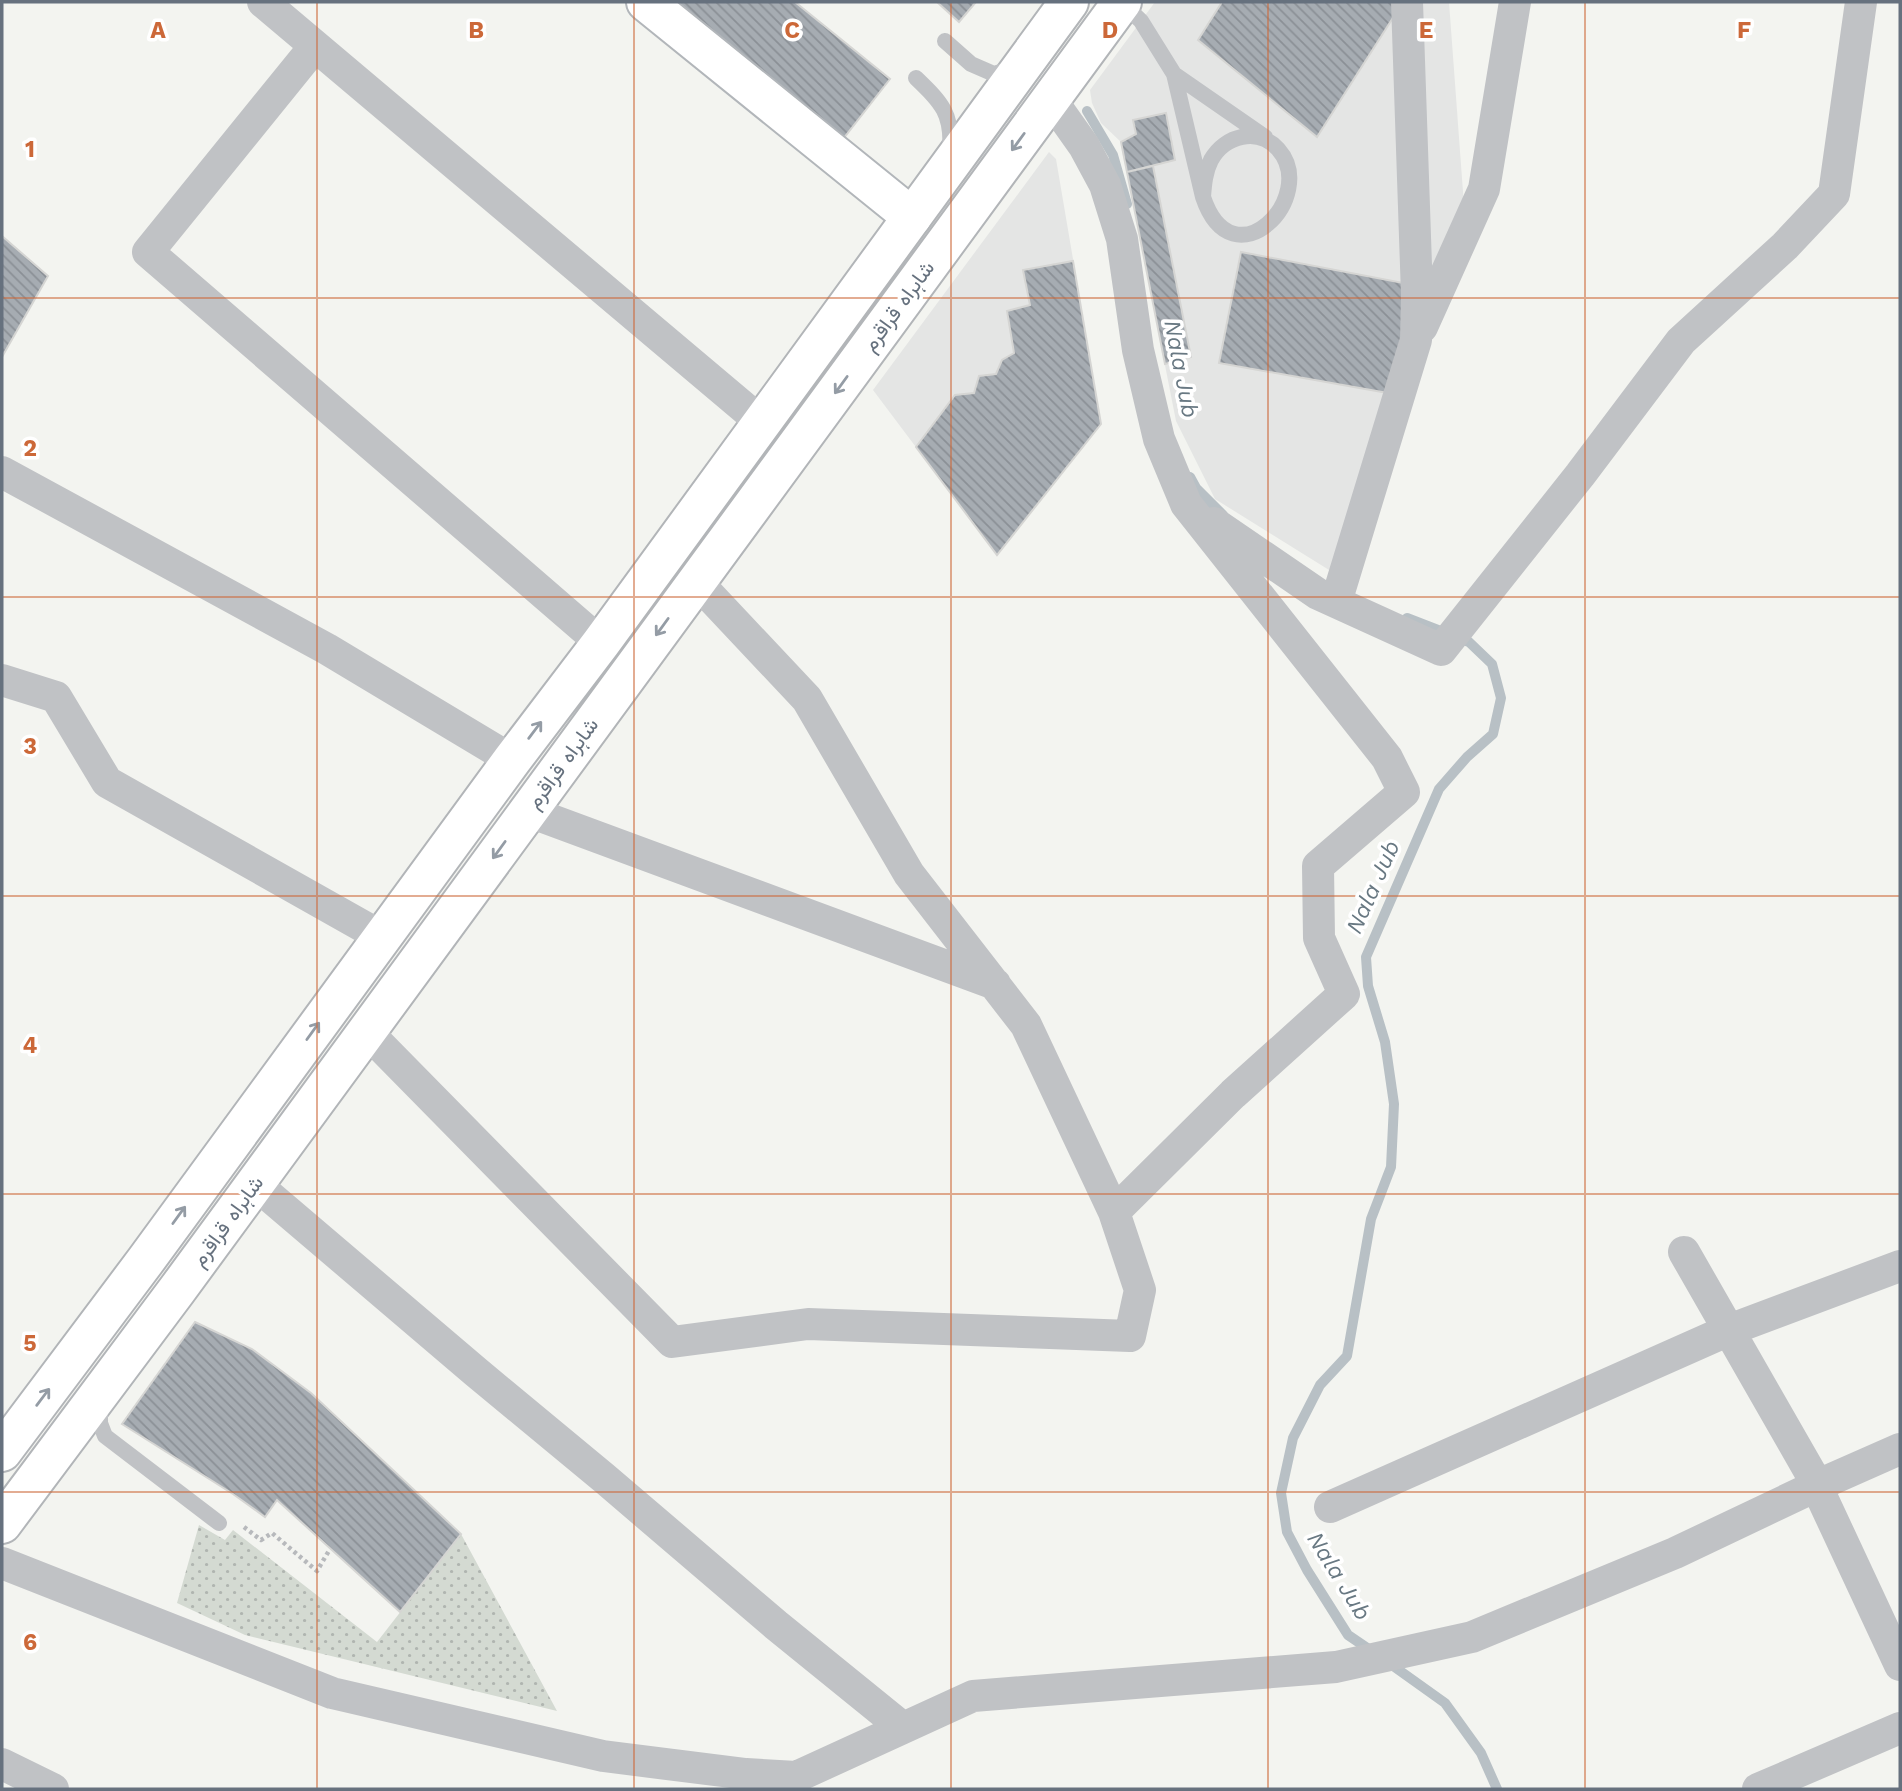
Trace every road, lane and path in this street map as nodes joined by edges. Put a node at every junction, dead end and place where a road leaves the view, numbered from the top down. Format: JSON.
{"nodes":[{"id":1,"x":263,"y":2,"type":"edge"},
{"id":2,"x":646,"y":2,"type":"edge"},
{"id":3,"x":1069,"y":2,"type":"edge"},
{"id":4,"x":1122,"y":2,"type":"edge"},
{"id":5,"x":1407,"y":2,"type":"edge"},
{"id":6,"x":1515,"y":2,"type":"edge"},
{"id":7,"x":1861,"y":2,"type":"edge"},
{"id":8,"x":945,"y":41,"type":"dead end"},
{"id":9,"x":315,"y":46,"type":"junction"},
{"id":10,"x":1029,"y":56,"type":"junction"},
{"id":11,"x":1174,"y":74,"type":"junction"},
{"id":12,"x":916,"y":78,"type":"dead end"},
{"id":13,"x":1054,"y":92,"type":"junction"},
{"id":14,"x":1270,"y":141,"type":"junction"},
{"id":15,"x":949,"y":165,"type":"junction"},
{"id":16,"x":1203,"y":197,"type":"junction"},
{"id":17,"x":912,"y":218,"type":"junction"},
{"id":18,"x":1416,"y":340,"type":"junction"},
{"id":19,"x":761,"y":422,"type":"junction"},
{"id":20,"x":2,"y":472,"type":"edge"},
{"id":21,"x":1186,"y":504,"type":"junction"},
{"id":22,"x":696,"y":582,"type":"junction"},
{"id":23,"x":1336,"y":602,"type":"junction"},
{"id":24,"x":601,"y":643,"type":"junction"},
{"id":25,"x":2,"y":680,"type":"edge"},
{"id":26,"x":512,"y":760,"type":"junction"},
{"id":27,"x":527,"y":811,"type":"junction"},
{"id":28,"x":382,"y":937,"type":"junction"},
{"id":29,"x":995,"y":984,"type":"junction"},
{"id":30,"x":366,"y":1031,"type":"junction"},
{"id":31,"x":254,"y":1184,"type":"junction"},
{"id":32,"x":1114,"y":1212,"type":"junction"},
{"id":33,"x":1684,"y":1252,"type":"dead end"},
{"id":34,"x":1900,"y":1266,"type":"edge"},
{"id":35,"x":1729,"y":1330,"type":"junction"},
{"id":36,"x":104,"y":1386,"type":"junction"},
{"id":37,"x":105,"y":1436,"type":"junction"},
{"id":38,"x":64,"y":1440,"type":"junction"},
{"id":39,"x":1900,"y":1449,"type":"edge"},
{"id":40,"x":2,"y":1452,"type":"edge"},
{"id":41,"x":1816,"y":1486,"type":"junction"},
{"id":42,"x":1330,"y":1507,"type":"dead end"},
{"id":43,"x":219,"y":1522,"type":"joint"},
{"id":44,"x":2,"y":1524,"type":"edge"},
{"id":45,"x":330,"y":1549,"type":"dead end"},
{"id":46,"x":2,"y":1563,"type":"edge"},
{"id":47,"x":1900,"y":1665,"type":"edge"},
{"id":48,"x":903,"y":1728,"type":"junction"},
{"id":49,"x":1900,"y":1728,"type":"edge"},
{"id":50,"x":2,"y":1764,"type":"edge"},
{"id":51,"x":796,"y":1783,"type":"edge"},
{"id":52,"x":53,"y":1789,"type":"edge"},
{"id":53,"x":1758,"y":1789,"type":"edge"}],
"edges":[{"from":1,"to":9,"type":"street"},
{"from":2,"to":17,"type":"main road"},
{"from":3,"to":10,"type":"main road","name":"شاہراہ قراقرم"},
{"from":4,"to":11,"type":"lane"},
{"from":4,"to":13,"type":"main road","name":"شاہراہ قراقرم"},
{"from":5,"to":18,"type":"street"},
{"from":6,"to":18,"type":"street"},
{"from":7,"to":23,"type":"street"},
{"from":8,"to":10,"type":"lane"},
{"from":9,"to":19,"type":"street"},
{"from":9,"to":24,"type":"street"},
{"from":10,"to":15,"type":"main road","name":"شاہراہ قراقرم"},
{"from":11,"to":14,"type":"lane"},
{"from":11,"to":16,"type":"lane"},
{"from":12,"to":15,"type":"lane"},
{"from":13,"to":21,"type":"street"},
{"from":13,"to":22,"type":"main road","name":"شاہراہ قراقرم","one_way":true},
{"from":14,"to":16,"type":"lane"},
{"from":14,"to":16,"type":"lane"},
{"from":15,"to":17,"type":"main road","name":"شاہراہ قراقرم"},
{"from":17,"to":19,"type":"main road","name":"شاہراہ قراقرم"},
{"from":18,"to":23,"type":"street"},
{"from":19,"to":24,"type":"main road","name":"شاہراہ قراقرم"},
{"from":20,"to":26,"type":"street"},
{"from":21,"to":23,"type":"street"},
{"from":21,"to":32,"type":"street"},
{"from":22,"to":27,"type":"main road","name":"شاہراہ قراقرم","one_way":true},
{"from":22,"to":29,"type":"street"},
{"from":26,"to":24,"type":"main road","name":"شاہراہ قراقرم","one_way":true},
{"from":25,"to":28,"type":"street"},
{"from":26,"to":28,"type":"main road","name":"شاہراہ قراقرم"},
{"from":27,"to":29,"type":"street"},
{"from":27,"to":30,"type":"main road","name":"شاہراہ قراقرم","one_way":true},
{"from":40,"to":28,"type":"main road","name":"شاہراہ قراقرم","one_way":true},
{"from":29,"to":32,"type":"street"},
{"from":30,"to":31,"type":"main road","name":"شاہراہ قراقرم"},
{"from":30,"to":32,"type":"street"},
{"from":31,"to":36,"type":"main road","name":"شاہراہ قراقرم"},
{"from":31,"to":48,"type":"street"},
{"from":33,"to":35,"type":"street"},
{"from":34,"to":35,"type":"street"},
{"from":35,"to":41,"type":"street"},
{"from":35,"to":42,"type":"street"},
{"from":36,"to":37,"type":"lane"},
{"from":36,"to":38,"type":"main road","name":"شاہراہ قراقرم"},
{"from":37,"to":38,"type":"lane"},
{"from":37,"to":43,"type":"lane"},
{"from":38,"to":44,"type":"main road","name":"شاہراہ قراقرم"},
{"from":39,"to":41,"type":"street"},
{"from":41,"to":47,"type":"street"},
{"from":41,"to":48,"type":"street"},
{"from":43,"to":45,"type":"path"},
{"from":46,"to":51,"type":"street"},
{"from":48,"to":51,"type":"street"},
{"from":49,"to":53,"type":"street"},
{"from":50,"to":52,"type":"street"}]}
